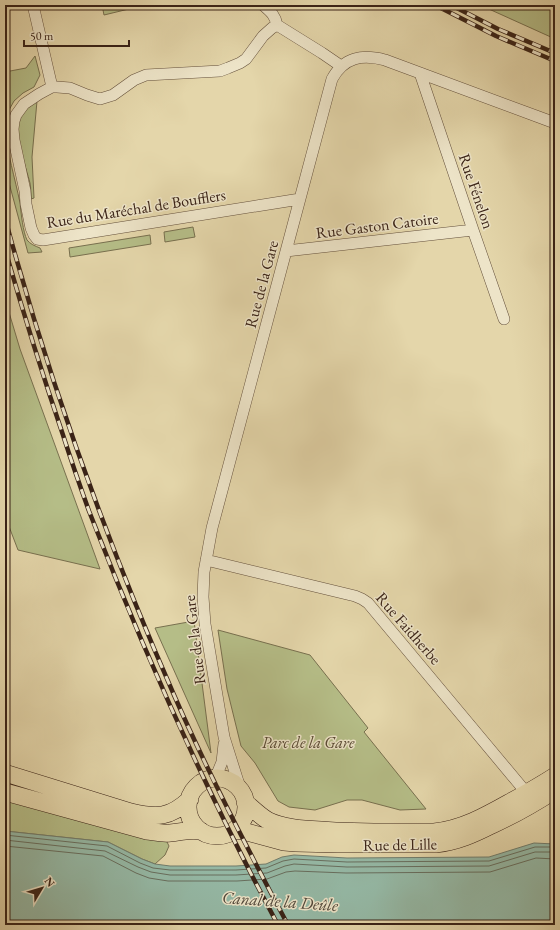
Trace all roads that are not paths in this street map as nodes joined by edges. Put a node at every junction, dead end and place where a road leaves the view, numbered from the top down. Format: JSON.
{"nodes":[{"id":1,"x":33,"y":5,"type":"edge"},
{"id":2,"x":263,"y":5,"type":"edge"},
{"id":3,"x":277,"y":25,"type":"junction"},
{"id":4,"x":341,"y":66,"type":"junction"},
{"id":5,"x":420,"y":73,"type":"junction"},
{"id":6,"x":52,"y":87,"type":"junction"},
{"id":7,"x":555,"y":123,"type":"edge"},
{"id":8,"x":300,"y":199,"type":"junction"},
{"id":9,"x":472,"y":230,"type":"junction"},
{"id":10,"x":286,"y":251,"type":"junction"},
{"id":11,"x":504,"y":319,"type":"dead end"},
{"id":12,"x":206,"y":560,"type":"junction"},
{"id":13,"x":224,"y":737,"type":"junction"},
{"id":14,"x":5,"y":773,"type":"edge"},
{"id":15,"x":215,"y":778,"type":"junction"},
{"id":16,"x":552,"y":788,"type":"edge"},
{"id":17,"x":5,"y":792,"type":"edge"},
{"id":18,"x":243,"y":796,"type":"junction"},
{"id":19,"x":531,"y":798,"type":"junction"},
{"id":20,"x":190,"y":799,"type":"junction"},
{"id":21,"x":235,"y":830,"type":"junction"},
{"id":22,"x":201,"y":831,"type":"junction"}],
"edges":[{"from":1,"to":6,"type":"street"},
{"from":2,"to":3,"type":"street"},
{"from":3,"to":4,"type":"street"},
{"from":3,"to":6,"type":"street"},
{"from":4,"to":5,"type":"street"},
{"from":4,"to":8,"type":"street","name":"Rue de la Gare"},
{"from":5,"to":7,"type":"street"},
{"from":5,"to":9,"type":"street","name":"Rue Fénelon"},
{"from":6,"to":8,"type":"street","name":"Rue du Maréchal de Boufflers"},
{"from":8,"to":10,"type":"street","name":"Rue de la Gare"},
{"from":9,"to":10,"type":"street","name":"Rue Gaston Catoire"},
{"from":9,"to":11,"type":"street","name":"Rue Fénelon"},
{"from":10,"to":12,"type":"street","name":"Rue de la Gare"},
{"from":12,"to":13,"type":"street","name":"Rue de la Gare"},
{"from":12,"to":19,"type":"street","name":"Rue Faidherbe"},
{"from":13,"to":15,"type":"street","name":"Rue de la Gare"},
{"from":13,"to":18,"type":"street","name":"Rue de la Gare"},
{"from":14,"to":20,"type":"main road"},
{"from":15,"to":18,"type":"main road"},
{"from":15,"to":20,"type":"main road"},
{"from":16,"to":19,"type":"main road","name":"Rue de Lille"},
{"from":17,"to":22,"type":"main road"},
{"from":18,"to":19,"type":"main road","name":"Rue de Lille"},
{"from":18,"to":21,"type":"main road"},
{"from":19,"to":21,"type":"main road","name":"Rue de Lille"},
{"from":20,"to":22,"type":"main road"},
{"from":21,"to":22,"type":"main road"}]}
